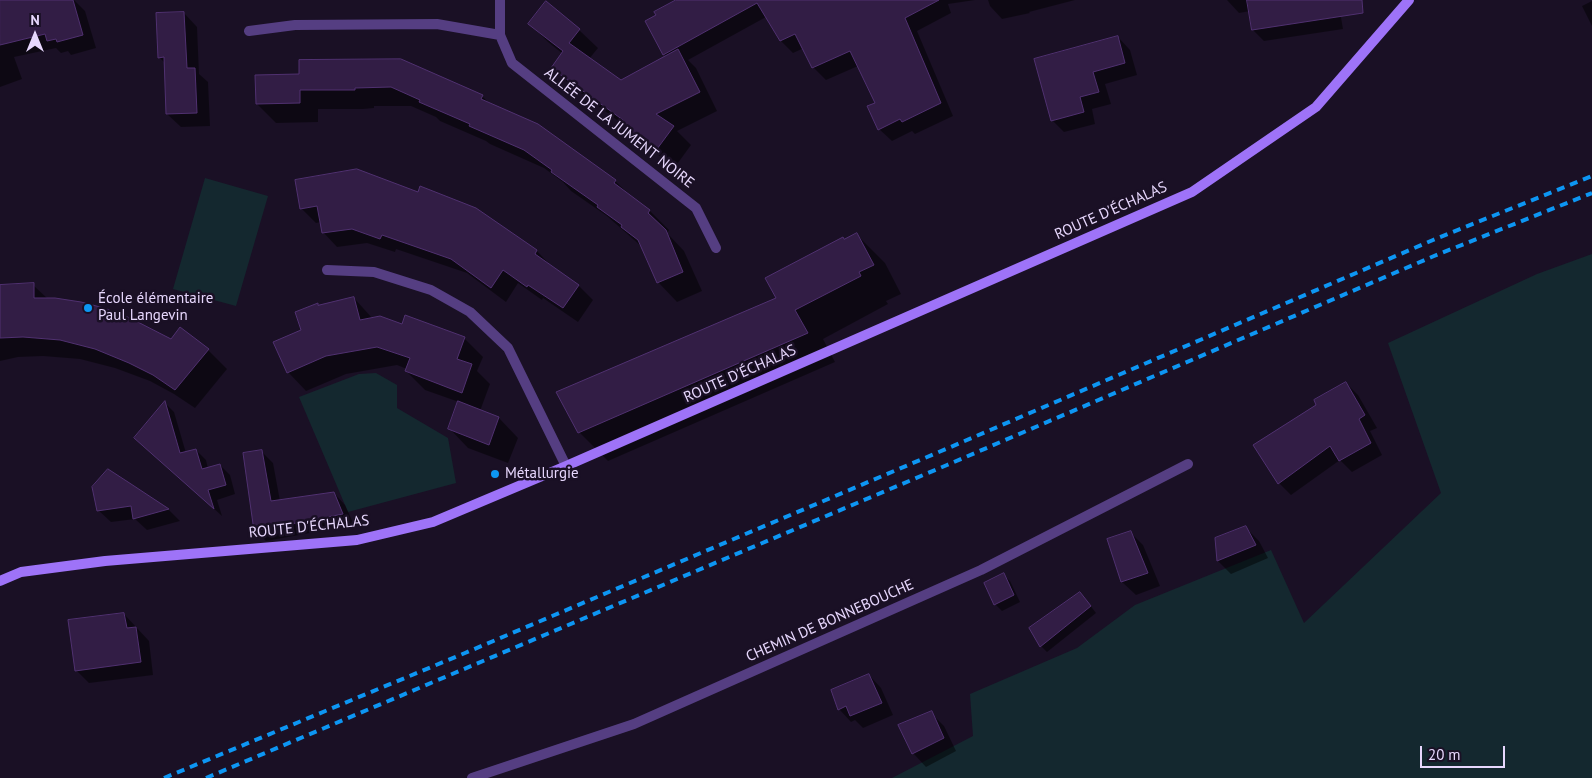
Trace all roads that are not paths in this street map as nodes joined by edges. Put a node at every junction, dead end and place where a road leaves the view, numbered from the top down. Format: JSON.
{"nodes":[{"id":1,"x":500,"y":0,"type":"edge"},
{"id":2,"x":1409,"y":0,"type":"edge"},
{"id":3,"x":249,"y":31,"type":"dead end"},
{"id":4,"x":500,"y":35,"type":"junction"},
{"id":5,"x":716,"y":248,"type":"dead end"},
{"id":6,"x":327,"y":270,"type":"dead end"},
{"id":7,"x":1188,"y":464,"type":"dead end"},
{"id":8,"x":566,"y":466,"type":"junction"},
{"id":9,"x":0,"y":581,"type":"edge"},
{"id":10,"x":472,"y":778,"type":"edge"}],
"edges":[{"from":1,"to":4,"type":"street","name":"ALLÉE DE LA JUMENT NOIRE"},
{"from":2,"to":8,"type":"street","name":"ROUTE D'ÉCHALAS"},
{"from":3,"to":4,"type":"street"},
{"from":4,"to":5,"type":"street","name":"ALLÉE DE LA JUMENT NOIRE"},
{"from":6,"to":8,"type":"street"},
{"from":7,"to":10,"type":"street","name":"CHEMIN DE BONNEBOUCHE"},
{"from":8,"to":9,"type":"street","name":"ROUTE D'ÉCHALAS"}]}
